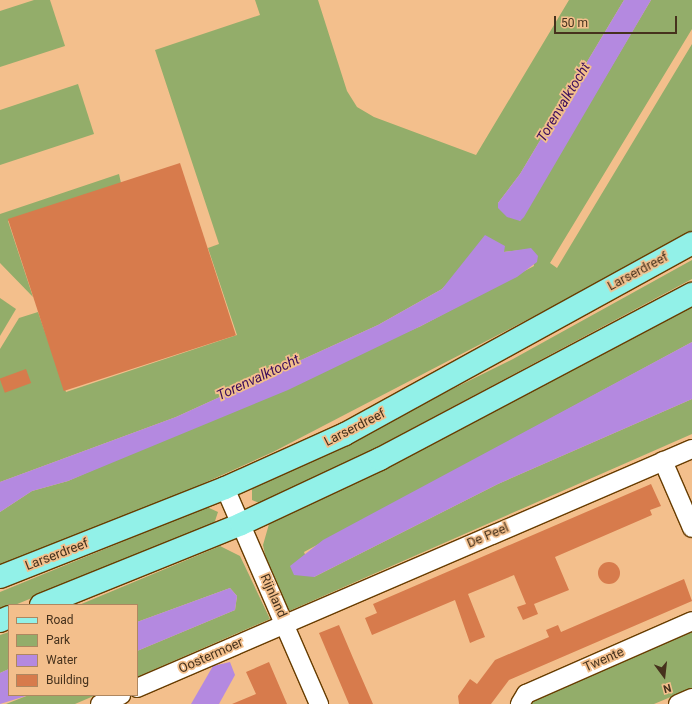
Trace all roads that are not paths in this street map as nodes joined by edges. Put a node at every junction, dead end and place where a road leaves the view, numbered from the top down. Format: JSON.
{"nodes":[{"id":1,"x":692,"y":243,"type":"edge"},
{"id":2,"x":692,"y":294,"type":"edge"},
{"id":3,"x":692,"y":449,"type":"edge"},
{"id":4,"x":663,"y":461,"type":"junction"},
{"id":5,"x":225,"y":488,"type":"junction"},
{"id":6,"x":241,"y":524,"type":"junction"},
{"id":7,"x":692,"y":528,"type":"edge"},
{"id":8,"x":0,"y":577,"type":"edge"},
{"id":9,"x":44,"y":604,"type":"edge"},
{"id":10,"x":692,"y":621,"type":"edge"},
{"id":11,"x":285,"y":623,"type":"junction"},
{"id":12,"x":138,"y":688,"type":"edge"},
{"id":13,"x":118,"y":696,"type":"edge"},
{"id":14,"x":692,"y":698,"type":"edge"},
{"id":15,"x":100,"y":704,"type":"edge"},
{"id":16,"x":319,"y":704,"type":"edge"},
{"id":17,"x":520,"y":704,"type":"edge"},
{"id":18,"x":678,"y":704,"type":"edge"}],
"edges":[{"from":1,"to":5,"type":"main road","name":"Larserdreef"},
{"from":2,"to":6,"type":"main road"},
{"from":3,"to":4,"type":"street","name":"De Peel"},
{"from":4,"to":7,"type":"street"},
{"from":4,"to":11,"type":"street","name":"De Peel"},
{"from":5,"to":6,"type":"street","name":"Rijnland"},
{"from":5,"to":8,"type":"main road","name":"Larserdreef"},
{"from":6,"to":9,"type":"main road"},
{"from":6,"to":11,"type":"street","name":"Rijnland"},
{"from":10,"to":17,"type":"street","name":"Twente"},
{"from":11,"to":12,"type":"street","name":"Oostermoer"},
{"from":11,"to":16,"type":"street","name":"Rijnland"},
{"from":13,"to":15,"type":"street"},
{"from":14,"to":18,"type":"street"}]}
